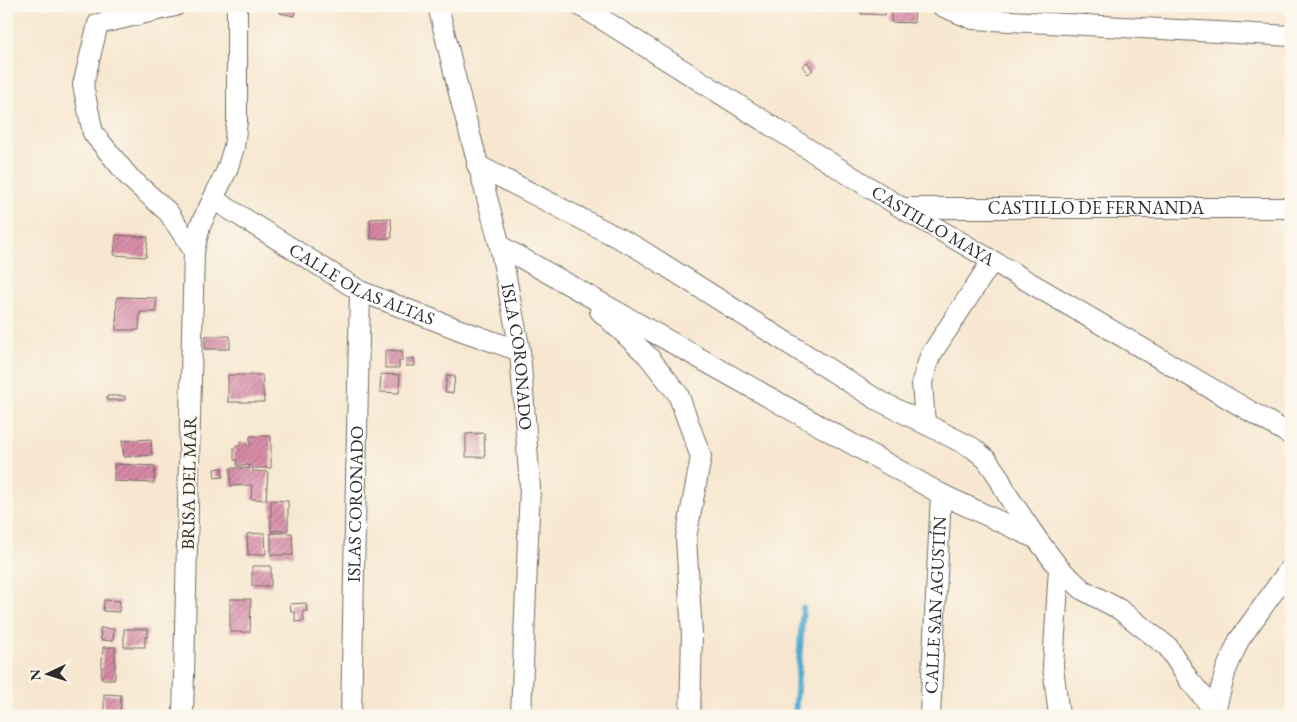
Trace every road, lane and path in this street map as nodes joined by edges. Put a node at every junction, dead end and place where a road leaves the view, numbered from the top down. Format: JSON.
{"nodes":[{"id":1,"x":175,"y":6,"type":"edge"},
{"id":2,"x":237,"y":6,"type":"edge"},
{"id":3,"x":438,"y":6,"type":"edge"},
{"id":4,"x":580,"y":6,"type":"edge"},
{"id":5,"x":942,"y":6,"type":"edge"},
{"id":6,"x":1291,"y":36,"type":"edge"},
{"id":7,"x":477,"y":165,"type":"junction"},
{"id":8,"x":213,"y":199,"type":"junction"},
{"id":9,"x":902,"y":208,"type":"junction"},
{"id":10,"x":1291,"y":208,"type":"edge"},
{"id":11,"x":500,"y":246,"type":"junction"},
{"id":12,"x":194,"y":251,"type":"junction"},
{"id":13,"x":992,"y":261,"type":"junction"},
{"id":14,"x":577,"y":289,"type":"junction"},
{"id":15,"x":360,"y":291,"type":"junction"},
{"id":16,"x":520,"y":351,"type":"junction"},
{"id":17,"x":925,"y":424,"type":"junction"},
{"id":18,"x":1291,"y":435,"type":"edge"},
{"id":19,"x":941,"y":494,"type":"junction"},
{"id":20,"x":1036,"y":538,"type":"junction"},
{"id":21,"x":1291,"y":566,"type":"edge"},
{"id":22,"x":1059,"y":568,"type":"junction"},
{"id":23,"x":1216,"y":713,"type":"edge"},
{"id":24,"x":183,"y":716,"type":"edge"},
{"id":25,"x":351,"y":716,"type":"edge"},
{"id":26,"x":520,"y":716,"type":"edge"},
{"id":27,"x":690,"y":716,"type":"edge"},
{"id":28,"x":930,"y":716,"type":"edge"},
{"id":29,"x":1059,"y":716,"type":"edge"}],
"edges":[{"from":1,"to":12,"type":"street"},
{"from":2,"to":8,"type":"street","name":"BRISA DEL MAR"},
{"from":3,"to":7,"type":"street","name":"ISLA CORONADO"},
{"from":4,"to":9,"type":"street","name":"CASTILLO MAYA"},
{"from":5,"to":6,"type":"street"},
{"from":7,"to":11,"type":"street","name":"ISLA CORONADO"},
{"from":7,"to":17,"type":"street"},
{"from":8,"to":12,"type":"street","name":"BRISA DEL MAR"},
{"from":8,"to":15,"type":"street","name":"CALLE OLAS ALTAS"},
{"from":9,"to":10,"type":"street","name":"CASTILLO DE FERNANDA"},
{"from":9,"to":13,"type":"street","name":"CASTILLO MAYA"},
{"from":11,"to":14,"type":"street"},
{"from":11,"to":16,"type":"street","name":"ISLA CORONADO"},
{"from":12,"to":24,"type":"street","name":"BRISA DEL MAR"},
{"from":13,"to":17,"type":"street"},
{"from":13,"to":18,"type":"street","name":"CASTILLO MAYA"},
{"from":14,"to":19,"type":"street"},
{"from":14,"to":27,"type":"street"},
{"from":15,"to":16,"type":"street","name":"CALLE OLAS ALTAS"},
{"from":15,"to":25,"type":"street","name":"ISLAS CORONADO"},
{"from":16,"to":26,"type":"street","name":"ISLA CORONADO"},
{"from":17,"to":20,"type":"street"},
{"from":19,"to":20,"type":"street"},
{"from":19,"to":28,"type":"street","name":"CALLE SAN AGUSTÍN"},
{"from":20,"to":22,"type":"street"},
{"from":21,"to":23,"type":"street"},
{"from":22,"to":23,"type":"street"},
{"from":22,"to":29,"type":"street"}]}
